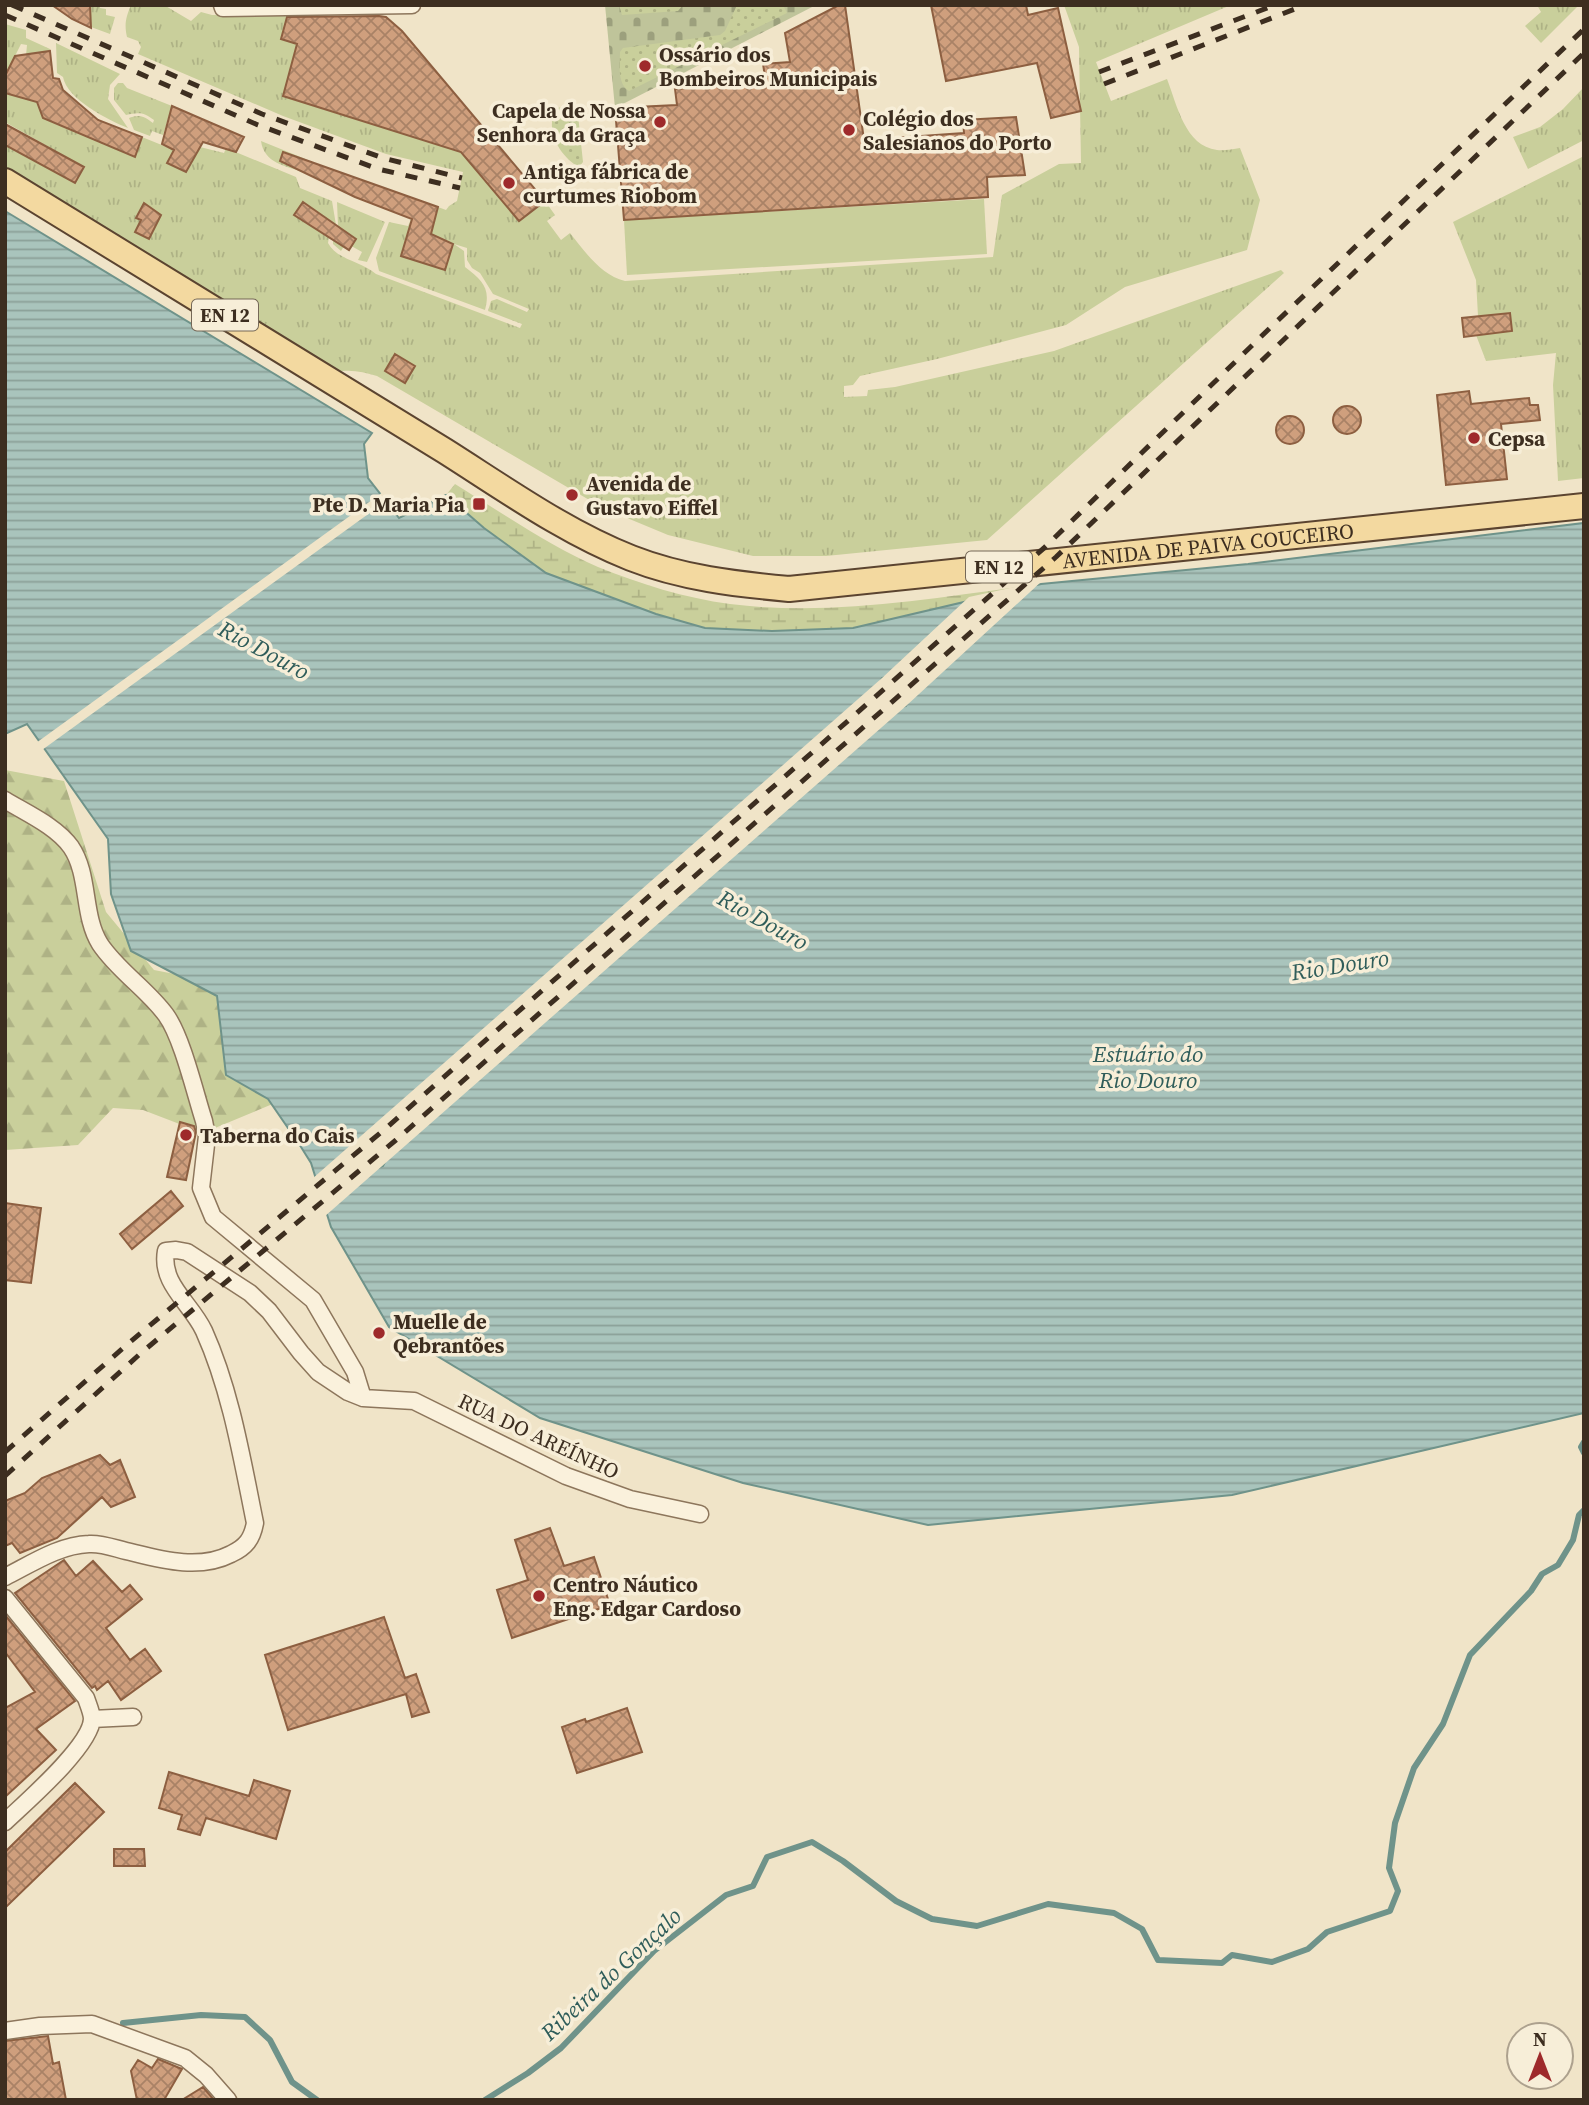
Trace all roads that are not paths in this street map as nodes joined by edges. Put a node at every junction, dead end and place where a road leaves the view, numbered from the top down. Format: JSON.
{"nodes":[{"id":1,"x":222,"y":5,"type":"edge"},
{"id":2,"x":409,"y":6,"type":"edge"},
{"id":3,"x":5,"y":181,"type":"edge"},
{"id":4,"x":1584,"y":506,"type":"edge"},
{"id":5,"x":5,"y":800,"type":"edge"},
{"id":6,"x":363,"y":1398,"type":"junction"},
{"id":7,"x":700,"y":1514,"type":"dead end"},
{"id":8,"x":5,"y":1577,"type":"edge"},
{"id":9,"x":5,"y":1598,"type":"edge"},
{"id":10,"x":133,"y":1717,"type":"dead end"},
{"id":11,"x":92,"y":1719,"type":"junction"},
{"id":12,"x":5,"y":1822,"type":"edge"},
{"id":13,"x":5,"y":2031,"type":"edge"},
{"id":14,"x":228,"y":2100,"type":"edge"}],
"edges":[{"from":1,"to":2,"type":"street"},
{"from":3,"to":4,"type":"main road","name":"AVENIDA DE PAIVA COUCEIRO","number":"EN 12"},
{"from":5,"to":6,"type":"street"},
{"from":6,"to":7,"type":"street","name":"RUA DO AREÍNHO"},
{"from":6,"to":8,"type":"street"},
{"from":9,"to":11,"type":"street"},
{"from":10,"to":11,"type":"street"},
{"from":11,"to":12,"type":"street"},
{"from":13,"to":14,"type":"street"}]}
